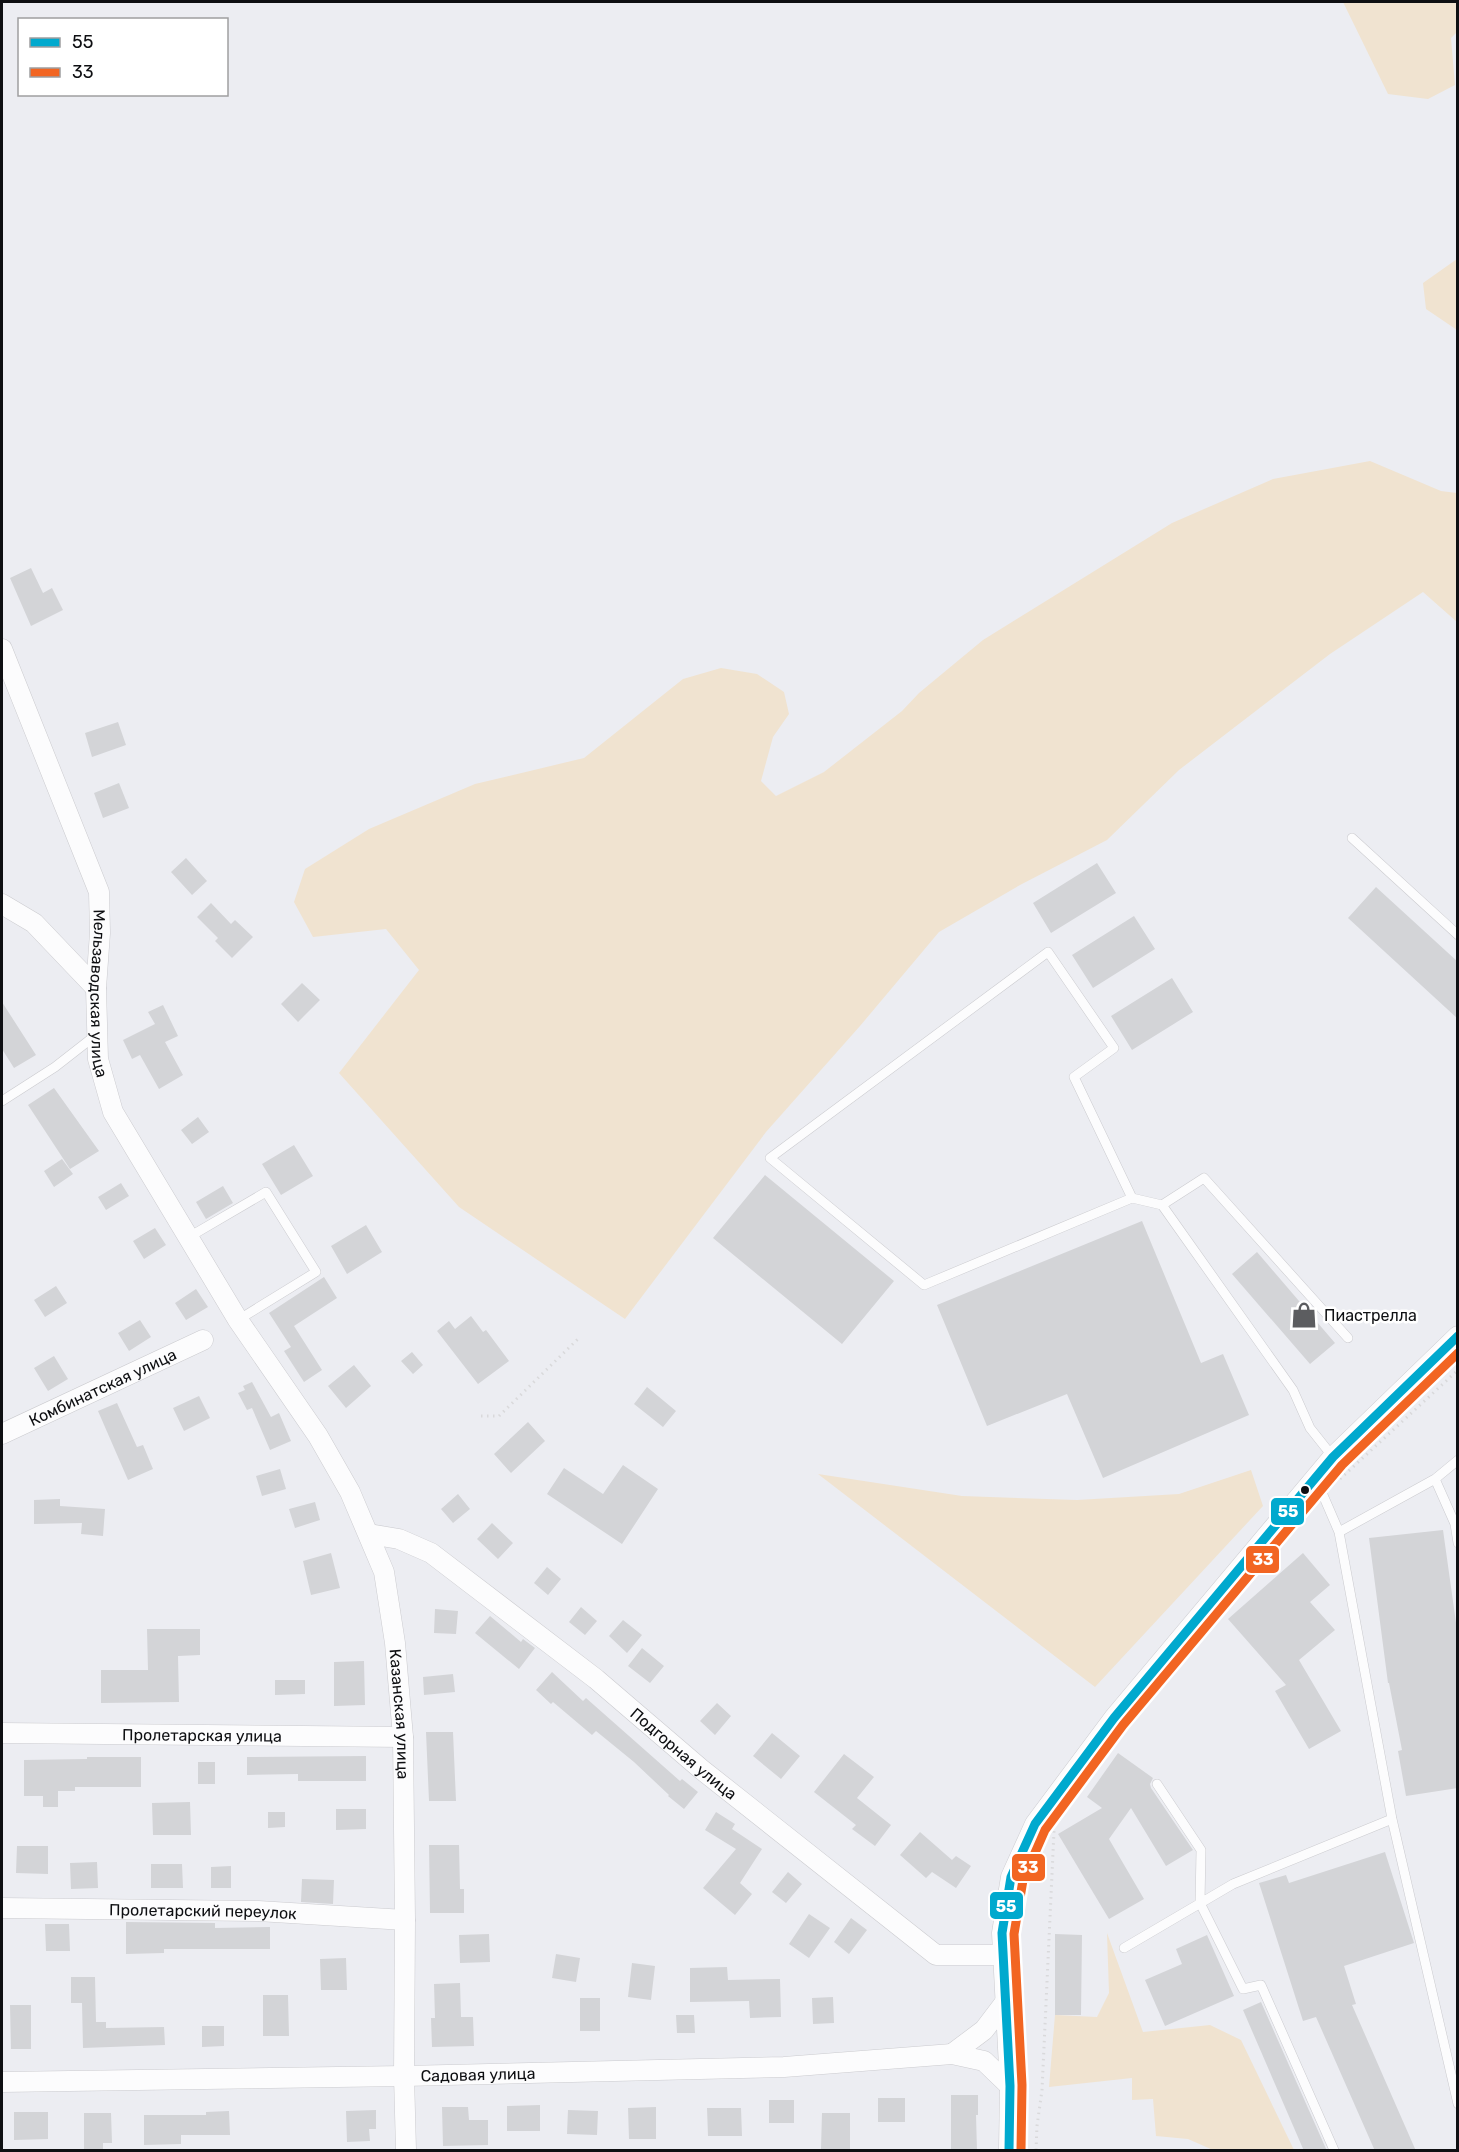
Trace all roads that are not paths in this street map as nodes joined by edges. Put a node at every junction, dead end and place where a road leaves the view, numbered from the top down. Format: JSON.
{"nodes":[{"id":1,"x":2,"y":649,"type":"edge"},
{"id":2,"x":1352,"y":838,"type":"dead end"},
{"id":3,"x":2,"y":904,"type":"edge"},
{"id":4,"x":1458,"y":935,"type":"edge"},
{"id":5,"x":96,"y":988,"type":"junction"},
{"id":6,"x":97,"y":1034,"type":"junction"},
{"id":7,"x":2,"y":1101,"type":"edge"},
{"id":8,"x":1132,"y":1198,"type":"junction"},
{"id":9,"x":1162,"y":1205,"type":"junction"},
{"id":10,"x":189,"y":1237,"type":"junction"},
{"id":11,"x":238,"y":1320,"type":"junction"},
{"id":12,"x":1458,"y":1336,"type":"edge"},
{"id":13,"x":1348,"y":1338,"type":"dead end"},
{"id":14,"x":202,"y":1340,"type":"dead end"},
{"id":15,"x":2,"y":1434,"type":"edge"},
{"id":16,"x":1333,"y":1457,"type":"junction"},
{"id":17,"x":1458,"y":1461,"type":"edge"},
{"id":18,"x":1435,"y":1479,"type":"junction"},
{"id":19,"x":1318,"y":1488,"type":"junction"},
{"id":20,"x":1456,"y":1523,"type":"edge"},
{"id":21,"x":1339,"y":1532,"type":"junction"},
{"id":22,"x":369,"y":1534,"type":"junction"},
{"id":23,"x":1458,"y":1543,"type":"edge"},
{"id":24,"x":2,"y":1733,"type":"edge"},
{"id":25,"x":403,"y":1737,"type":"junction"},
{"id":26,"x":1157,"y":1785,"type":"dead end"},
{"id":27,"x":1392,"y":1819,"type":"junction"},
{"id":28,"x":1200,"y":1903,"type":"junction"},
{"id":29,"x":2,"y":1908,"type":"edge"},
{"id":30,"x":405,"y":1920,"type":"junction"},
{"id":31,"x":1124,"y":1948,"type":"dead end"},
{"id":32,"x":1002,"y":1955,"type":"junction"},
{"id":33,"x":1006,"y":2001,"type":"junction"},
{"id":34,"x":952,"y":2054,"type":"junction"},
{"id":35,"x":404,"y":2076,"type":"junction"},
{"id":36,"x":2,"y":2082,"type":"edge"},
{"id":37,"x":1010,"y":2086,"type":"junction"},
{"id":38,"x":1458,"y":2104,"type":"edge"},
{"id":39,"x":406,"y":2151,"type":"edge"},
{"id":40,"x":1009,"y":2151,"type":"edge"},
{"id":41,"x":1334,"y":2151,"type":"edge"}],
"edges":[{"from":1,"to":5,"type":"street","name":"Мельзаводская улица"},
{"from":2,"to":4,"type":"lane"},
{"from":3,"to":5,"type":"street"},
{"from":5,"to":6,"type":"street","name":"Мельзаводская улица"},
{"from":6,"to":7,"type":"lane"},
{"from":6,"to":10,"type":"street","name":"Мельзаводская улица"},
{"from":8,"to":8,"type":"lane"},
{"from":8,"to":9,"type":"lane"},
{"from":9,"to":13,"type":"lane"},
{"from":9,"to":16,"type":"lane"},
{"from":10,"to":11,"type":"street","name":"Мельзаводская улица"},
{"from":10,"to":11,"type":"lane"},
{"from":11,"to":22,"type":"street","name":"Казанская улица"},
{"from":12,"to":16,"type":"street"},
{"from":14,"to":15,"type":"street","name":"Комбинатская улица"},
{"from":16,"to":19,"type":"street"},
{"from":17,"to":18,"type":"lane"},
{"from":18,"to":20,"type":"lane"},
{"from":18,"to":21,"type":"lane"},
{"from":19,"to":21,"type":"lane"},
{"from":19,"to":32,"type":"street"},
{"from":20,"to":23,"type":"lane"},
{"from":21,"to":27,"type":"lane"},
{"from":22,"to":25,"type":"street","name":"Казанская улица"},
{"from":22,"to":32,"type":"street","name":"Подгорная улица"},
{"from":24,"to":25,"type":"street","name":"Пролетарская улица"},
{"from":25,"to":30,"type":"street","name":"Казанская улица"},
{"from":26,"to":28,"type":"lane"},
{"from":27,"to":28,"type":"lane"},
{"from":27,"to":38,"type":"lane"},
{"from":28,"to":31,"type":"lane"},
{"from":28,"to":41,"type":"lane"},
{"from":29,"to":30,"type":"street","name":"Пролетарский переулок"},
{"from":30,"to":35,"type":"street","name":"Казанская улица"},
{"from":32,"to":33,"type":"street"},
{"from":33,"to":34,"type":"street"},
{"from":33,"to":37,"type":"street"},
{"from":34,"to":35,"type":"street","name":"Садовая улица"},
{"from":34,"to":37,"type":"street","name":"Садовая улица"},
{"from":35,"to":36,"type":"street","name":"Садовая улица"},
{"from":35,"to":39,"type":"street","name":"Казанская улица"},
{"from":37,"to":40,"type":"street"}]}
